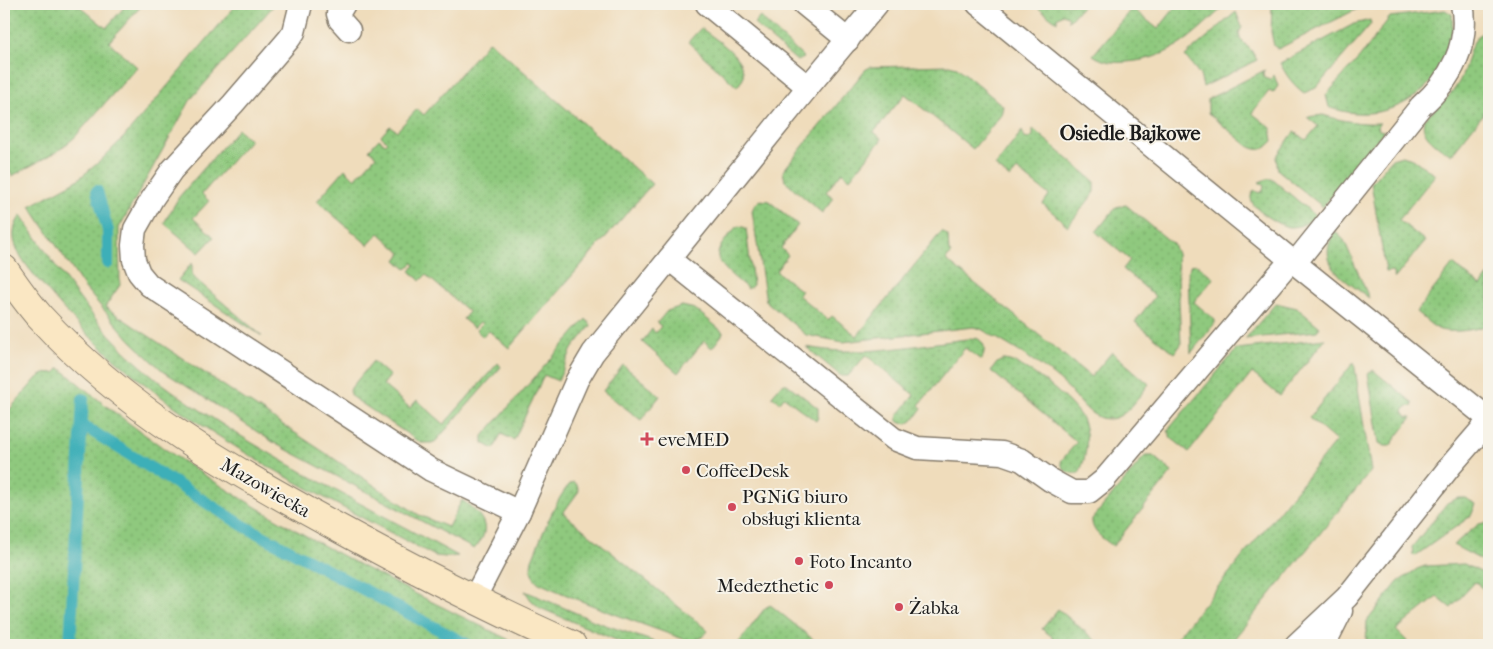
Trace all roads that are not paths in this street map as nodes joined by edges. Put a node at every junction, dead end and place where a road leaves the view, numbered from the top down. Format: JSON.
{"nodes":[{"id":1,"x":301,"y":4,"type":"edge"},
{"id":2,"x":344,"y":4,"type":"edge"},
{"id":3,"x":707,"y":4,"type":"edge"},
{"id":4,"x":804,"y":4,"type":"edge"},
{"id":5,"x":877,"y":4,"type":"edge"},
{"id":6,"x":978,"y":4,"type":"edge"},
{"id":7,"x":1462,"y":4,"type":"edge"},
{"id":8,"x":349,"y":30,"type":"dead end"},
{"id":9,"x":848,"y":40,"type":"junction"},
{"id":10,"x":808,"y":87,"type":"junction"},
{"id":11,"x":669,"y":259,"type":"junction"},
{"id":12,"x":1293,"y":261,"type":"junction"},
{"id":13,"x":4,"y":269,"type":"edge"},
{"id":14,"x":1489,"y":420,"type":"edge"},
{"id":15,"x":519,"y":512,"type":"junction"},
{"id":16,"x":1348,"y":596,"type":"junction"},
{"id":17,"x":474,"y":599,"type":"junction"},
{"id":18,"x":572,"y":645,"type":"edge"},
{"id":19,"x":1296,"y":645,"type":"edge"},
{"id":20,"x":1324,"y":645,"type":"edge"}],
"edges":[{"from":1,"to":15,"type":"lane"},
{"from":2,"to":8,"type":"lane"},
{"from":3,"to":10,"type":"lane"},
{"from":4,"to":9,"type":"lane"},
{"from":5,"to":9,"type":"lane"},
{"from":6,"to":12,"type":"lane"},
{"from":7,"to":12,"type":"lane"},
{"from":9,"to":10,"type":"lane"},
{"from":10,"to":11,"type":"lane"},
{"from":11,"to":12,"type":"lane"},
{"from":11,"to":15,"type":"lane"},
{"from":12,"to":14,"type":"lane"},
{"from":13,"to":17,"type":"street","name":"Mazowiecka"},
{"from":14,"to":16,"type":"lane"},
{"from":15,"to":17,"type":"lane"},
{"from":16,"to":19,"type":"lane"},
{"from":16,"to":20,"type":"lane"},
{"from":17,"to":18,"type":"street","name":"Mazowiecka"}]}
